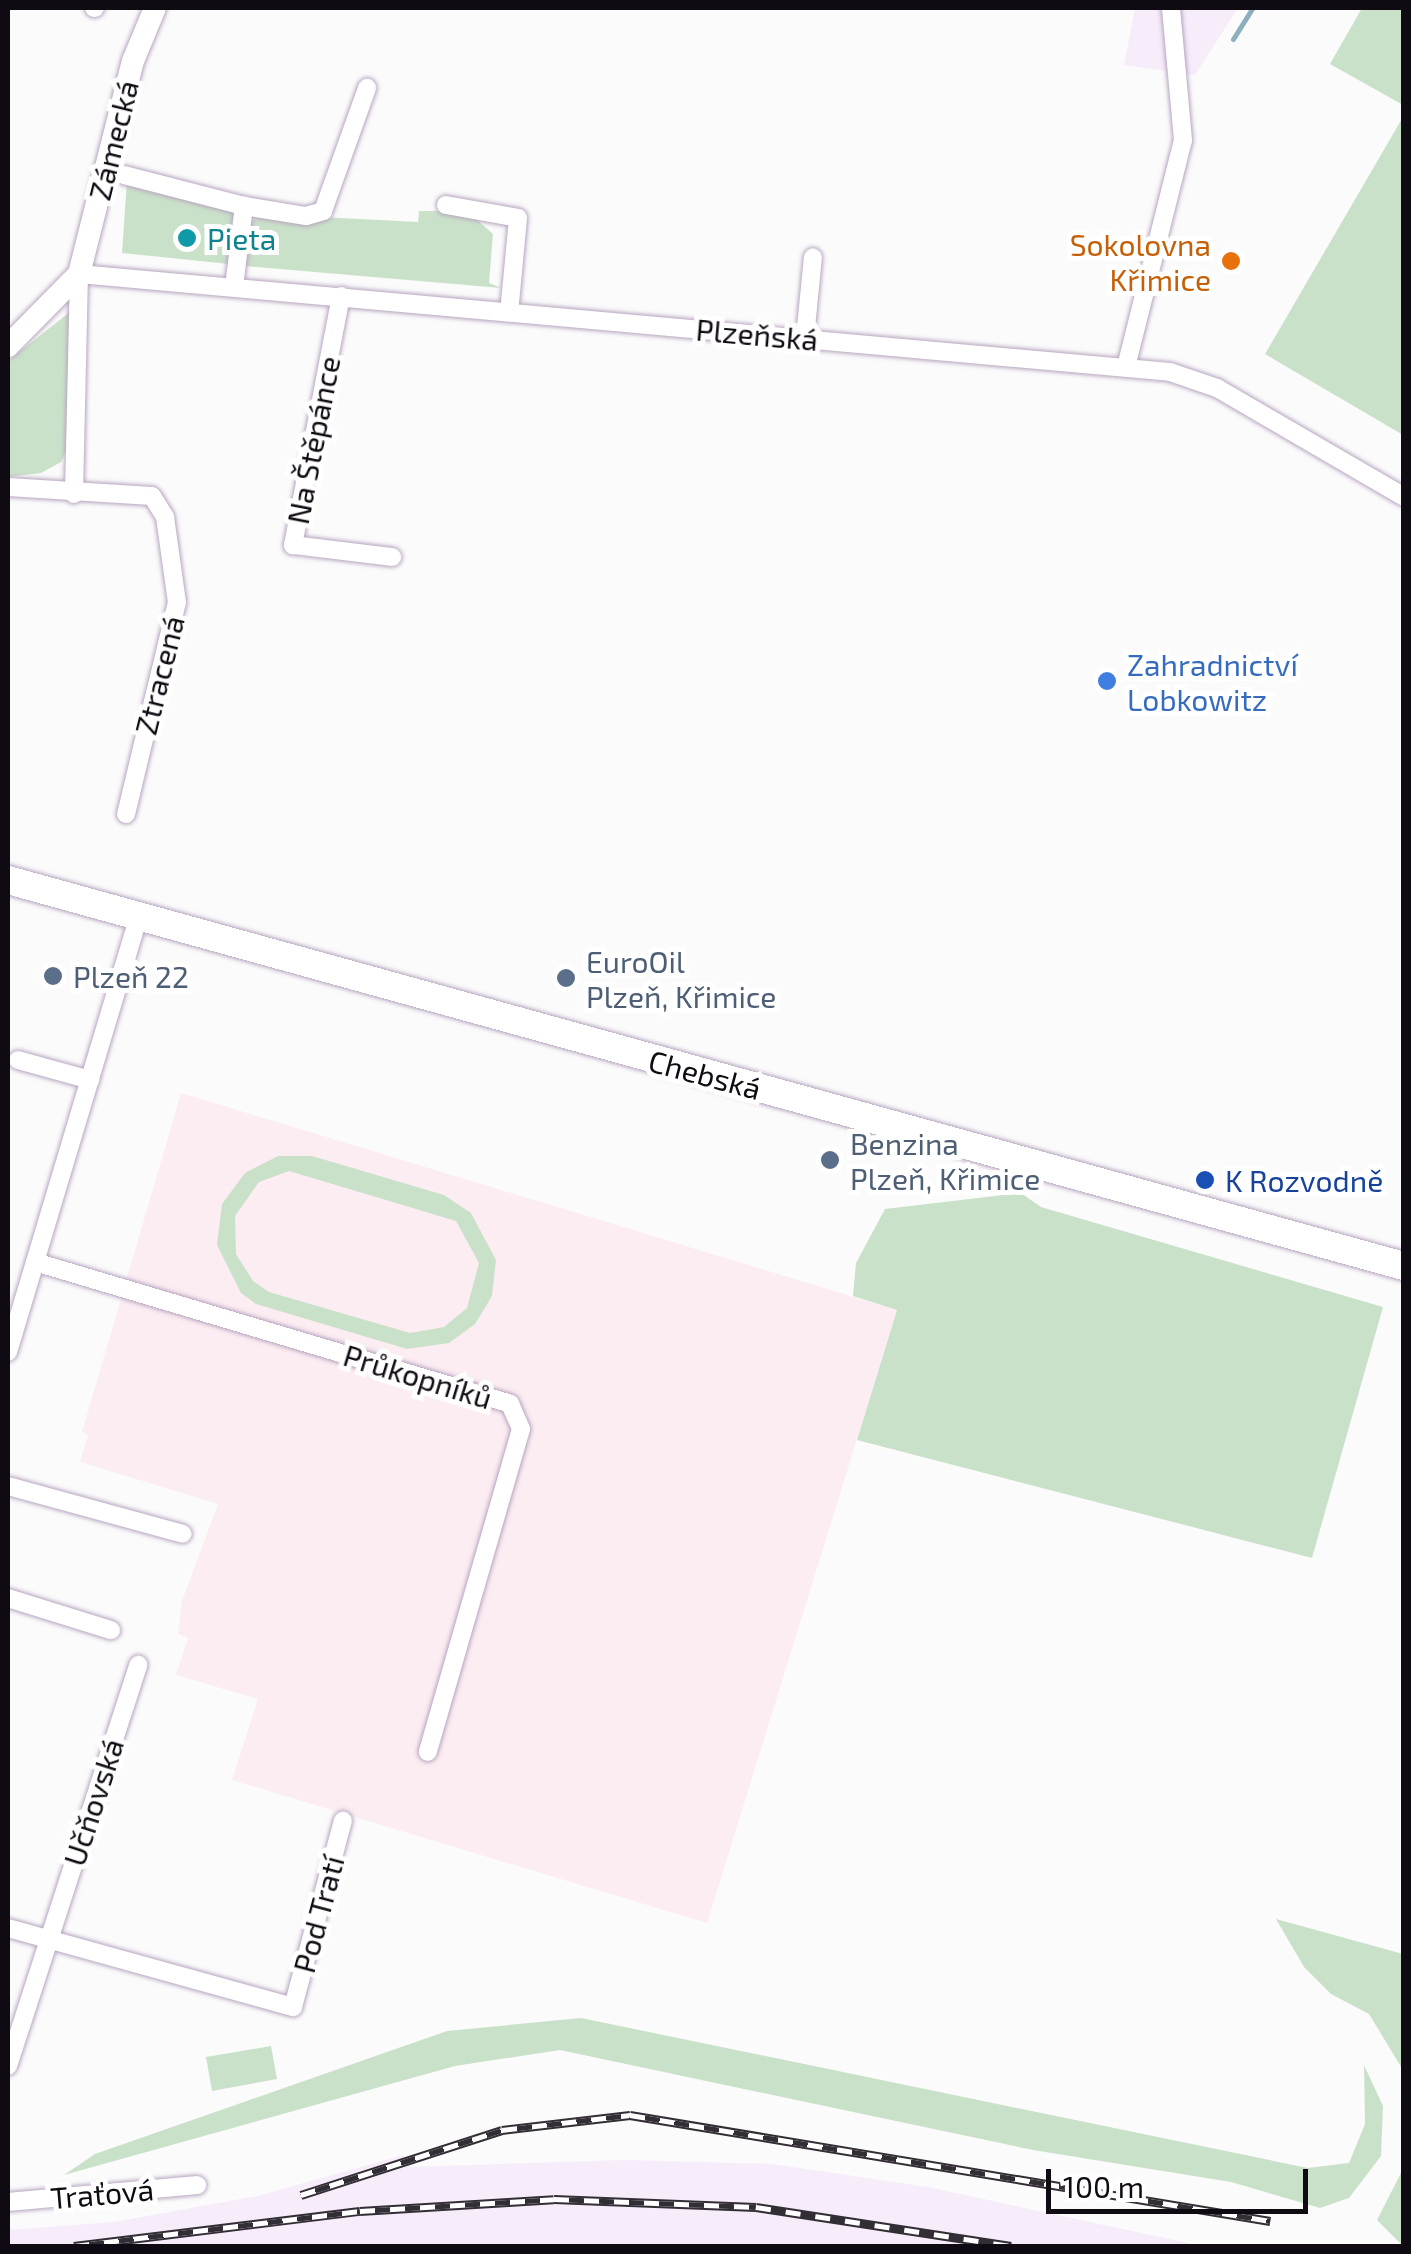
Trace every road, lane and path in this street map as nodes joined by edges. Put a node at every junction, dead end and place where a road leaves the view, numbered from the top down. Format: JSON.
{"nodes":[{"id":1,"x":155,"y":8,"type":"edge"},
{"id":2,"x":1171,"y":8,"type":"edge"},
{"id":3,"x":366,"y":88,"type":"dead end"},
{"id":4,"x":124,"y":175,"type":"dead end"},
{"id":5,"x":446,"y":205,"type":"dead end"},
{"id":6,"x":244,"y":206,"type":"junction"},
{"id":7,"x":813,"y":257,"type":"dead end"},
{"id":8,"x":79,"y":274,"type":"junction"},
{"id":9,"x":234,"y":287,"type":"junction"},
{"id":10,"x":341,"y":296,"type":"junction"},
{"id":11,"x":509,"y":313,"type":"junction"},
{"id":12,"x":804,"y":338,"type":"junction"},
{"id":13,"x":8,"y":346,"type":"edge"},
{"id":14,"x":1126,"y":367,"type":"junction"},
{"id":15,"x":8,"y":487,"type":"edge"},
{"id":16,"x":74,"y":494,"type":"junction"},
{"id":17,"x":1404,"y":497,"type":"edge"},
{"id":18,"x":392,"y":557,"type":"dead end"},
{"id":19,"x":126,"y":814,"type":"dead end"},
{"id":20,"x":8,"y":880,"type":"edge"},
{"id":21,"x":140,"y":915,"type":"junction"},
{"id":22,"x":18,"y":1060,"type":"dead end"},
{"id":23,"x":90,"y":1080,"type":"junction"},
{"id":24,"x":34,"y":1262,"type":"junction"},
{"id":25,"x":1404,"y":1266,"type":"edge"},
{"id":26,"x":8,"y":1352,"type":"edge"},
{"id":27,"x":8,"y":1486,"type":"edge"},
{"id":28,"x":183,"y":1534,"type":"dead end"},
{"id":29,"x":8,"y":1598,"type":"edge"},
{"id":30,"x":111,"y":1630,"type":"dead end"},
{"id":31,"x":138,"y":1665,"type":"dead end"},
{"id":32,"x":428,"y":1752,"type":"dead end"},
{"id":33,"x":344,"y":1821,"type":"dead end"},
{"id":34,"x":8,"y":1928,"type":"edge"},
{"id":35,"x":48,"y":1939,"type":"junction"},
{"id":36,"x":8,"y":2066,"type":"edge"},
{"id":37,"x":197,"y":2185,"type":"dead end"},
{"id":38,"x":8,"y":2202,"type":"edge"}],
"edges":[{"from":1,"to":8,"type":"street","name":"Zámecká"},
{"from":2,"to":14,"type":"street"},
{"from":3,"to":6,"type":"street"},
{"from":4,"to":6,"type":"street"},
{"from":5,"to":11,"type":"street"},
{"from":6,"to":9,"type":"street"},
{"from":7,"to":12,"type":"street"},
{"from":8,"to":9,"type":"street","name":"Plzeňská"},
{"from":8,"to":13,"type":"street"},
{"from":8,"to":16,"type":"street"},
{"from":9,"to":10,"type":"street","name":"Plzeňská"},
{"from":10,"to":11,"type":"street","name":"Plzeňská"},
{"from":10,"to":18,"type":"street","name":"Na Štěpánce"},
{"from":11,"to":12,"type":"street","name":"Plzeňská"},
{"from":12,"to":14,"type":"street","name":"Plzeňská"},
{"from":14,"to":17,"type":"street","name":"Plzeňská"},
{"from":15,"to":16,"type":"street"},
{"from":16,"to":19,"type":"street","name":"Ztracená"},
{"from":20,"to":21,"type":"main road","name":"Chebská"},
{"from":21,"to":23,"type":"street"},
{"from":21,"to":25,"type":"main road","name":"Chebská"},
{"from":22,"to":23,"type":"street"},
{"from":23,"to":24,"type":"street"},
{"from":24,"to":26,"type":"street"},
{"from":24,"to":32,"type":"street","name":"Průkopníků"},
{"from":27,"to":28,"type":"street"},
{"from":29,"to":30,"type":"street"},
{"from":31,"to":35,"type":"street","name":"Učňovská"},
{"from":33,"to":35,"type":"street","name":"Pod Tratí"},
{"from":34,"to":35,"type":"street"},
{"from":35,"to":36,"type":"street","name":"Učňovská"},
{"from":37,"to":38,"type":"street","name":"Traťová"}]}
